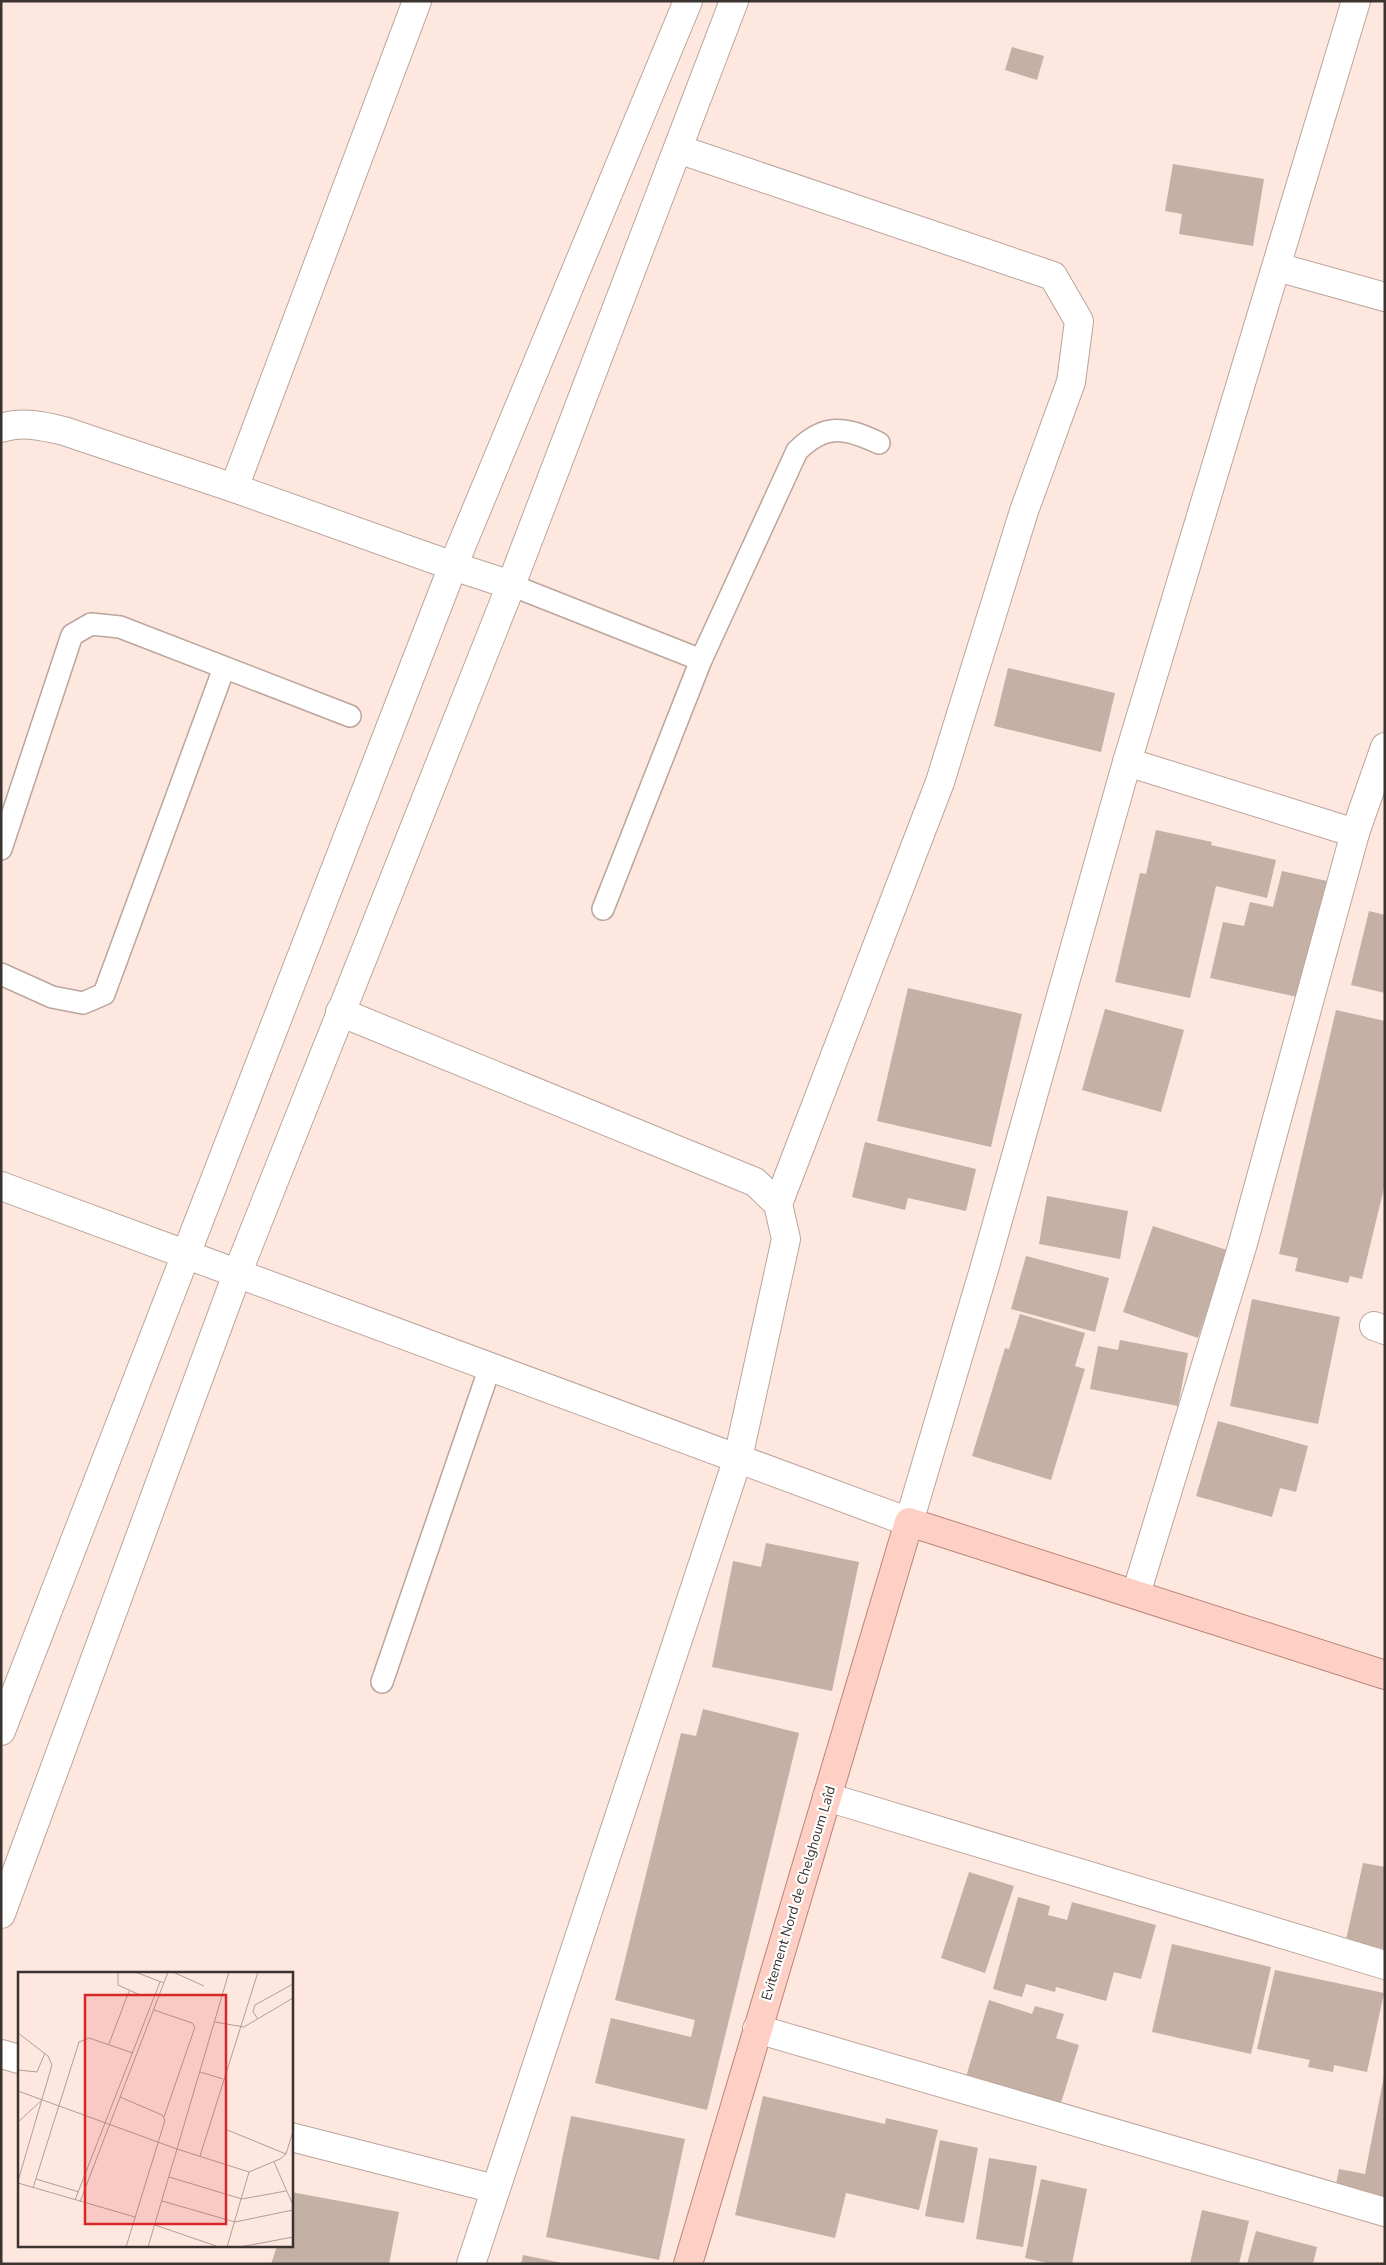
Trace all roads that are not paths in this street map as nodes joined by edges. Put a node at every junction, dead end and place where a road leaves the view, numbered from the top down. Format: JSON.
{"nodes":[{"id":1,"x":417,"y":1,"type":"edge"},
{"id":2,"x":688,"y":1,"type":"edge"},
{"id":3,"x":734,"y":1,"type":"edge"},
{"id":4,"x":1356,"y":1,"type":"edge"},
{"id":5,"x":678,"y":149,"type":"junction"},
{"id":6,"x":1277,"y":267,"type":"junction"},
{"id":7,"x":1385,"y":297,"type":"edge"},
{"id":8,"x":1,"y":428,"type":"edge"},
{"id":9,"x":879,"y":444,"type":"dead end"},
{"id":10,"x":234,"y":488,"type":"junction"},
{"id":11,"x":453,"y":566,"type":"junction"},
{"id":12,"x":511,"y":585,"type":"junction"},
{"id":13,"x":701,"y":660,"type":"junction"},
{"id":14,"x":224,"y":668,"type":"junction"},
{"id":15,"x":350,"y":716,"type":"dead end"},
{"id":16,"x":1385,"y":747,"type":"edge"},
{"id":17,"x":1127,"y":762,"type":"junction"},
{"id":18,"x":1355,"y":833,"type":"junction"},
{"id":19,"x":1,"y":849,"type":"edge"},
{"id":20,"x":603,"y":910,"type":"dead end"},
{"id":21,"x":1,"y":974,"type":"edge"},
{"id":22,"x":340,"y":1012,"type":"junction"},
{"id":23,"x":1,"y":1186,"type":"edge"},
{"id":24,"x":778,"y":1204,"type":"junction"},
{"id":25,"x":184,"y":1255,"type":"junction"},
{"id":26,"x":237,"y":1274,"type":"junction"},
{"id":27,"x":490,"y":1367,"type":"junction"},
{"id":28,"x":738,"y":1458,"type":"junction"},
{"id":29,"x":908,"y":1522,"type":"junction"},
{"id":30,"x":1136,"y":1594,"type":"junction"},
{"id":31,"x":1385,"y":1675,"type":"edge"},
{"id":32,"x":382,"y":1682,"type":"dead end"},
{"id":33,"x":1,"y":1731,"type":"edge"},
{"id":34,"x":827,"y":1797,"type":"junction"},
{"id":35,"x":1,"y":1914,"type":"edge"},
{"id":36,"x":1385,"y":1965,"type":"edge"},
{"id":37,"x":757,"y":2029,"type":"junction"},
{"id":38,"x":1,"y":2054,"type":"edge"},
{"id":39,"x":18,"y":2059,"type":"edge"},
{"id":40,"x":292,"y":2137,"type":"edge"},
{"id":41,"x":494,"y":2188,"type":"junction"},
{"id":42,"x":1385,"y":2212,"type":"edge"},
{"id":43,"x":470,"y":2264,"type":"edge"},
{"id":44,"x":688,"y":2264,"type":"edge"}],
"edges":[{"from":1,"to":10,"type":"street"},
{"from":2,"to":11,"type":"street"},
{"from":3,"to":5,"type":"street"},
{"from":4,"to":6,"type":"street"},
{"from":5,"to":12,"type":"street"},
{"from":5,"to":24,"type":"street"},
{"from":6,"to":7,"type":"street"},
{"from":6,"to":17,"type":"street"},
{"from":8,"to":10,"type":"street"},
{"from":9,"to":13,"type":"lane"},
{"from":10,"to":11,"type":"street"},
{"from":11,"to":12,"type":"street"},
{"from":11,"to":25,"type":"street"},
{"from":12,"to":13,"type":"lane"},
{"from":12,"to":22,"type":"street"},
{"from":13,"to":20,"type":"lane"},
{"from":14,"to":15,"type":"lane"},
{"from":14,"to":19,"type":"lane"},
{"from":14,"to":21,"type":"lane"},
{"from":16,"to":18,"type":"street"},
{"from":17,"to":18,"type":"street"},
{"from":17,"to":29,"type":"street"},
{"from":18,"to":30,"type":"street"},
{"from":22,"to":24,"type":"street"},
{"from":22,"to":26,"type":"street"},
{"from":23,"to":25,"type":"street"},
{"from":24,"to":28,"type":"street"},
{"from":25,"to":26,"type":"street"},
{"from":25,"to":33,"type":"street"},
{"from":26,"to":27,"type":"street"},
{"from":26,"to":35,"type":"street"},
{"from":27,"to":28,"type":"street"},
{"from":27,"to":32,"type":"lane"},
{"from":28,"to":29,"type":"street"},
{"from":28,"to":41,"type":"street"},
{"from":29,"to":30,"type":"main road"},
{"from":29,"to":34,"type":"main road","name":"Evitement Nord de Chelghoum Laîd"},
{"from":30,"to":31,"type":"main road"},
{"from":34,"to":36,"type":"street"},
{"from":34,"to":37,"type":"main road","name":"Evitement Nord de Chelghoum Laîd"},
{"from":37,"to":42,"type":"street"},
{"from":37,"to":44,"type":"main road","name":"Evitement Nord de Chelghoum Laîd"},
{"from":38,"to":39,"type":"street"},
{"from":40,"to":41,"type":"street"},
{"from":41,"to":43,"type":"street"}]}
